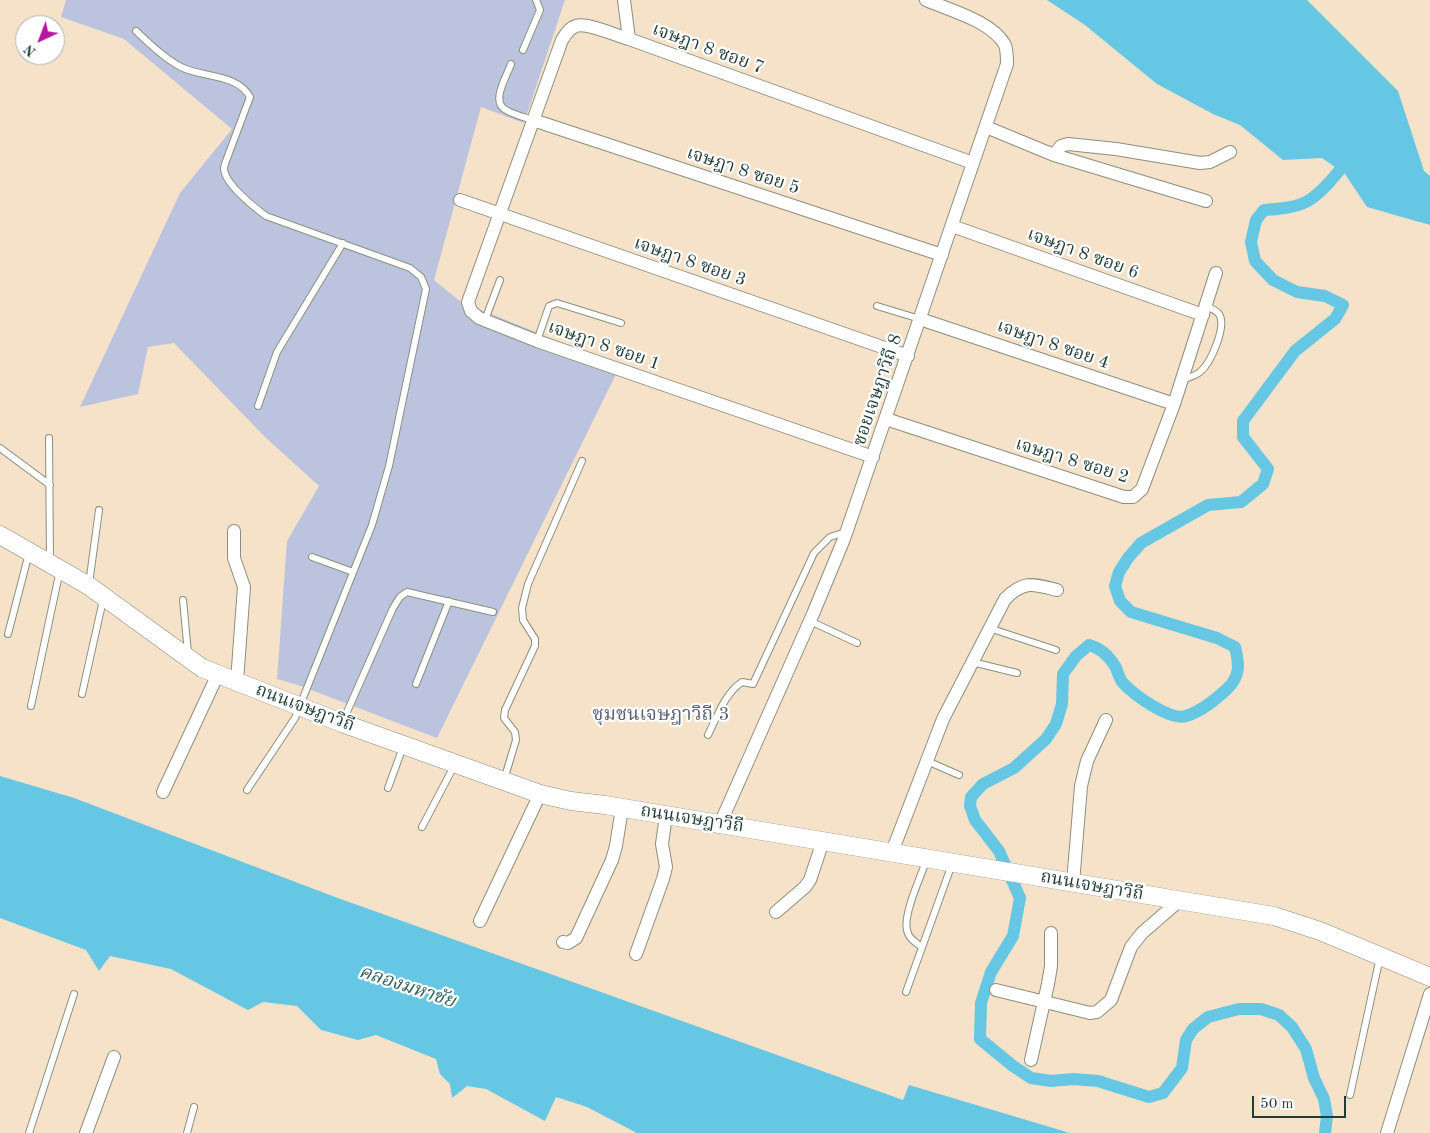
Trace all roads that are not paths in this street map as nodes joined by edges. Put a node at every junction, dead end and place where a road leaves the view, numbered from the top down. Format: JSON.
{"nodes":[{"id":1,"x":536,"y":0,"type":"edge"},
{"id":2,"x":624,"y":0,"type":"edge"},
{"id":3,"x":926,"y":0,"type":"edge"},
{"id":4,"x":136,"y":31,"type":"dead end"},
{"id":5,"x":629,"y":39,"type":"junction"},
{"id":6,"x":524,"y":50,"type":"dead end"},
{"id":7,"x":511,"y":64,"type":"dead end"},
{"id":8,"x":533,"y":120,"type":"junction"},
{"id":9,"x":986,"y":127,"type":"junction"},
{"id":10,"x":1116,"y":149,"type":"junction"},
{"id":11,"x":1230,"y":152,"type":"dead end"},
{"id":12,"x":1054,"y":154,"type":"junction"},
{"id":13,"x":974,"y":163,"type":"junction"},
{"id":14,"x":516,"y":167,"type":"joint"},
{"id":15,"x":1111,"y":172,"type":"junction"},
{"id":16,"x":460,"y":200,"type":"dead end"},
{"id":17,"x":1206,"y":201,"type":"dead end"},
{"id":18,"x":501,"y":215,"type":"junction"},
{"id":19,"x":952,"y":226,"type":"junction"},
{"id":20,"x":342,"y":243,"type":"junction"},
{"id":21,"x":942,"y":255,"type":"junction"},
{"id":22,"x":1216,"y":273,"type":"dead end"},
{"id":23,"x":500,"y":280,"type":"dead end"},
{"id":24,"x":877,"y":306,"type":"dead end"},
{"id":25,"x":1204,"y":310,"type":"junction"},
{"id":26,"x":920,"y":319,"type":"junction"},
{"id":27,"x":485,"y":320,"type":"junction"},
{"id":28,"x":620,"y":323,"type":"dead end"},
{"id":29,"x":537,"y":341,"type":"junction"},
{"id":30,"x":908,"y":356,"type":"junction"},
{"id":31,"x":1182,"y":380,"type":"junction"},
{"id":32,"x":1174,"y":404,"type":"junction"},
{"id":33,"x":258,"y":406,"type":"dead end"},
{"id":34,"x":886,"y":418,"type":"junction"},
{"id":35,"x":49,"y":438,"type":"dead end"},
{"id":36,"x":0,"y":448,"type":"edge"},
{"id":37,"x":873,"y":457,"type":"junction"},
{"id":38,"x":582,"y":461,"type":"dead end"},
{"id":39,"x":50,"y":485,"type":"junction"},
{"id":40,"x":99,"y":510,"type":"dead end"},
{"id":41,"x":234,"y":531,"type":"dead end"},
{"id":42,"x":847,"y":531,"type":"junction"},
{"id":43,"x":0,"y":535,"type":"edge"},
{"id":44,"x":30,"y":551,"type":"junction"},
{"id":45,"x":312,"y":557,"type":"dead end"},
{"id":46,"x":55,"y":565,"type":"junction"},
{"id":47,"x":353,"y":572,"type":"junction"},
{"id":48,"x":89,"y":586,"type":"junction"},
{"id":49,"x":1057,"y":590,"type":"dead end"},
{"id":50,"x":104,"y":596,"type":"junction"},
{"id":51,"x":183,"y":600,"type":"dead end"},
{"id":52,"x":450,"y":601,"type":"junction"},
{"id":53,"x":493,"y":612,"type":"dead end"},
{"id":54,"x":810,"y":621,"type":"junction"},
{"id":55,"x":989,"y":628,"type":"junction"},
{"id":56,"x":8,"y":634,"type":"dead end"},
{"id":57,"x":857,"y":643,"type":"dead end"},
{"id":58,"x":1056,"y":650,"type":"dead end"},
{"id":59,"x":188,"y":659,"type":"junction"},
{"id":60,"x":971,"y":662,"type":"junction"},
{"id":61,"x":1017,"y":673,"type":"dead end"},
{"id":62,"x":218,"y":674,"type":"junction"},
{"id":63,"x":237,"y":682,"type":"junction"},
{"id":64,"x":416,"y":684,"type":"dead end"},
{"id":65,"x":82,"y":694,"type":"dead end"},
{"id":66,"x":31,"y":706,"type":"dead end"},
{"id":67,"x":300,"y":706,"type":"junction"},
{"id":68,"x":1106,"y":720,"type":"dead end"},
{"id":69,"x":342,"y":722,"type":"junction"},
{"id":70,"x":708,"y":735,"type":"dead end"},
{"id":71,"x":404,"y":745,"type":"junction"},
{"id":72,"x":927,"y":761,"type":"junction"},
{"id":73,"x":455,"y":764,"type":"junction"},
{"id":74,"x":959,"y":775,"type":"dead end"},
{"id":75,"x":504,"y":781,"type":"junction"},
{"id":76,"x":388,"y":788,"type":"dead end"},
{"id":77,"x":246,"y":790,"type":"dead end"},
{"id":78,"x":163,"y":792,"type":"dead end"},
{"id":79,"x":540,"y":794,"type":"junction"},
{"id":80,"x":622,"y":808,"type":"junction"},
{"id":81,"x":666,"y":815,"type":"junction"},
{"id":82,"x":720,"y":824,"type":"junction"},
{"id":83,"x":422,"y":827,"type":"dead end"},
{"id":84,"x":823,"y":840,"type":"junction"},
{"id":85,"x":892,"y":852,"type":"junction"},
{"id":86,"x":928,"y":858,"type":"junction"},
{"id":87,"x":953,"y":862,"type":"junction"},
{"id":88,"x":1073,"y":883,"type":"junction"},
{"id":89,"x":1179,"y":901,"type":"junction"},
{"id":90,"x":776,"y":912,"type":"dead end"},
{"id":91,"x":480,"y":921,"type":"dead end"},
{"id":92,"x":1052,"y":933,"type":"dead end"},
{"id":93,"x":563,"y":942,"type":"dead end"},
{"id":94,"x":922,"y":947,"type":"junction"},
{"id":95,"x":636,"y":954,"type":"dead end"},
{"id":96,"x":1380,"y":955,"type":"junction"},
{"id":97,"x":1430,"y":977,"type":"edge"},
{"id":98,"x":996,"y":990,"type":"dead end"},
{"id":99,"x":906,"y":992,"type":"dead end"},
{"id":100,"x":74,"y":994,"type":"dead end"},
{"id":101,"x":1430,"y":994,"type":"edge"},
{"id":102,"x":1044,"y":1002,"type":"junction"},
{"id":103,"x":114,"y":1057,"type":"dead end"},
{"id":104,"x":1031,"y":1060,"type":"dead end"},
{"id":105,"x":1350,"y":1095,"type":"dead end"},
{"id":106,"x":194,"y":1107,"type":"dead end"},
{"id":107,"x":30,"y":1133,"type":"edge"},
{"id":108,"x":86,"y":1133,"type":"edge"},
{"id":109,"x":187,"y":1133,"type":"edge"},
{"id":110,"x":1387,"y":1133,"type":"edge"}],
"edges":[{"from":1,"to":6,"type":"lane"},
{"from":2,"to":5,"type":"street"},
{"from":3,"to":9,"type":"street","name":"ซอยเจษฎาวิถี 8"},
{"from":4,"to":20,"type":"lane"},
{"from":5,"to":8,"type":"street","name":"เจษฎา 8 ซอย 7"},
{"from":5,"to":13,"type":"street","name":"เจษฎา 8 ซอย 7"},
{"from":7,"to":8,"type":"lane"},
{"from":8,"to":14,"type":"street","name":"เจษฎา 8 ซอย 7"},
{"from":8,"to":21,"type":"street","name":"เจษฎา 8 ซอย 5"},
{"from":9,"to":12,"type":"street"},
{"from":9,"to":13,"type":"street","name":"ซอยเจษฎาวิถี 8"},
{"from":10,"to":11,"type":"street"},
{"from":10,"to":12,"type":"street"},
{"from":10,"to":15,"type":"street"},
{"from":12,"to":15,"type":"street"},
{"from":13,"to":19,"type":"street","name":"ซอยเจษฎาวิถี 8"},
{"from":14,"to":18,"type":"street","name":"เจษฎา 8 ซอย 1"},
{"from":15,"to":17,"type":"street"},
{"from":16,"to":18,"type":"street","name":"เจษฎา 8 ซอย 3"},
{"from":18,"to":27,"type":"street","name":"เจษฎา 8 ซอย 1"},
{"from":18,"to":30,"type":"street","name":"เจษฎา 8 ซอย 3"},
{"from":19,"to":21,"type":"street","name":"ซอยเจษฎาวิถี 8"},
{"from":19,"to":25,"type":"street","name":"เจษฎา 8 ซอย 6"},
{"from":20,"to":33,"type":"lane"},
{"from":20,"to":47,"type":"lane"},
{"from":21,"to":26,"type":"street","name":"ซอยเจษฎาวิถี 8"},
{"from":22,"to":25,"type":"street","name":"เจษฎา 8 ซอย 2"},
{"from":23,"to":27,"type":"lane"},
{"from":24,"to":26,"type":"lane"},
{"from":25,"to":31,"type":"street","name":"เจษฎา 8 ซอย 2"},
{"from":25,"to":31,"type":"lane"},
{"from":26,"to":30,"type":"street","name":"ซอยเจษฎาวิถี 8"},
{"from":26,"to":32,"type":"street","name":"เจษฎา 8 ซอย 4"},
{"from":27,"to":29,"type":"street","name":"เจษฎา 8 ซอย 1"},
{"from":28,"to":29,"type":"lane"},
{"from":29,"to":37,"type":"street","name":"เจษฎา 8 ซอย 1"},
{"from":30,"to":34,"type":"street","name":"ซอยเจษฎาวิถี 8"},
{"from":31,"to":32,"type":"street","name":"เจษฎา 8 ซอย 2"},
{"from":32,"to":34,"type":"street","name":"เจษฎา 8 ซอย 2"},
{"from":34,"to":37,"type":"street","name":"ซอยเจษฎาวิถี 8"},
{"from":35,"to":39,"type":"lane"},
{"from":36,"to":39,"type":"lane"},
{"from":37,"to":42,"type":"street","name":"ซอยเจษฎาวิถี 8"},
{"from":38,"to":75,"type":"lane"},
{"from":39,"to":46,"type":"lane"},
{"from":40,"to":48,"type":"lane"},
{"from":41,"to":63,"type":"street"},
{"from":42,"to":54,"type":"street","name":"ซอยเจษฎาวิถี 8"},
{"from":42,"to":70,"type":"lane"},
{"from":43,"to":44,"type":"street","name":"ถนนเจษฎาวิถี"},
{"from":44,"to":46,"type":"street","name":"ถนนเจษฎาวิถี"},
{"from":44,"to":56,"type":"lane"},
{"from":45,"to":47,"type":"lane"},
{"from":46,"to":48,"type":"street","name":"ถนนเจษฎาวิถี"},
{"from":46,"to":66,"type":"lane"},
{"from":47,"to":67,"type":"lane"},
{"from":48,"to":50,"type":"street","name":"ถนนเจษฎาวิถี"},
{"from":49,"to":55,"type":"street"},
{"from":50,"to":59,"type":"street","name":"ถนนเจษฎาวิถี"},
{"from":50,"to":65,"type":"lane"},
{"from":51,"to":59,"type":"lane"},
{"from":52,"to":53,"type":"lane"},
{"from":52,"to":64,"type":"lane"},
{"from":52,"to":69,"type":"lane"},
{"from":54,"to":57,"type":"lane"},
{"from":54,"to":82,"type":"street","name":"ซอยเจษฎาวิถี 8"},
{"from":55,"to":58,"type":"lane"},
{"from":55,"to":60,"type":"street"},
{"from":59,"to":62,"type":"street","name":"ถนนเจษฎาวิถี"},
{"from":60,"to":61,"type":"lane"},
{"from":60,"to":72,"type":"street"},
{"from":62,"to":63,"type":"street","name":"ถนนเจษฎาวิถี"},
{"from":62,"to":78,"type":"street"},
{"from":63,"to":67,"type":"street","name":"ถนนเจษฎาวิถี"},
{"from":67,"to":69,"type":"street","name":"ถนนเจษฎาวิถี"},
{"from":67,"to":77,"type":"lane"},
{"from":68,"to":88,"type":"street"},
{"from":69,"to":71,"type":"street","name":"ถนนเจษฎาวิถี"},
{"from":71,"to":73,"type":"street","name":"ถนนเจษฎาวิถี"},
{"from":71,"to":76,"type":"lane"},
{"from":72,"to":74,"type":"lane"},
{"from":72,"to":85,"type":"street"},
{"from":73,"to":75,"type":"street","name":"ถนนเจษฎาวิถี"},
{"from":73,"to":83,"type":"lane"},
{"from":75,"to":79,"type":"street","name":"ถนนเจษฎาวิถี"},
{"from":79,"to":80,"type":"street","name":"ถนนเจษฎาวิถี"},
{"from":79,"to":91,"type":"street"},
{"from":80,"to":81,"type":"street","name":"ถนนเจษฎาวิถี"},
{"from":80,"to":93,"type":"street"},
{"from":81,"to":82,"type":"street","name":"ถนนเจษฎาวิถี"},
{"from":81,"to":95,"type":"street"},
{"from":82,"to":84,"type":"street","name":"ถนนเจษฎาวิถี"},
{"from":84,"to":85,"type":"street","name":"ถนนเจษฎาวิถี"},
{"from":84,"to":90,"type":"street"},
{"from":85,"to":86,"type":"street","name":"ถนนเจษฎาวิถี"},
{"from":86,"to":87,"type":"street","name":"ถนนเจษฎาวิถี"},
{"from":86,"to":94,"type":"lane"},
{"from":87,"to":88,"type":"street","name":"ถนนเจษฎาวิถี"},
{"from":87,"to":94,"type":"lane"},
{"from":88,"to":89,"type":"street","name":"ถนนเจษฎาวิถี"},
{"from":89,"to":96,"type":"street","name":"ถนนเจษฎาวิถี"},
{"from":89,"to":102,"type":"street"},
{"from":92,"to":102,"type":"street"},
{"from":94,"to":99,"type":"lane"},
{"from":96,"to":97,"type":"street","name":"ถนนเจษฎาวิถี"},
{"from":96,"to":105,"type":"lane"},
{"from":98,"to":102,"type":"street"},
{"from":100,"to":107,"type":"lane"},
{"from":101,"to":110,"type":"street"},
{"from":102,"to":104,"type":"street"},
{"from":103,"to":108,"type":"street"},
{"from":106,"to":109,"type":"lane"}]}
